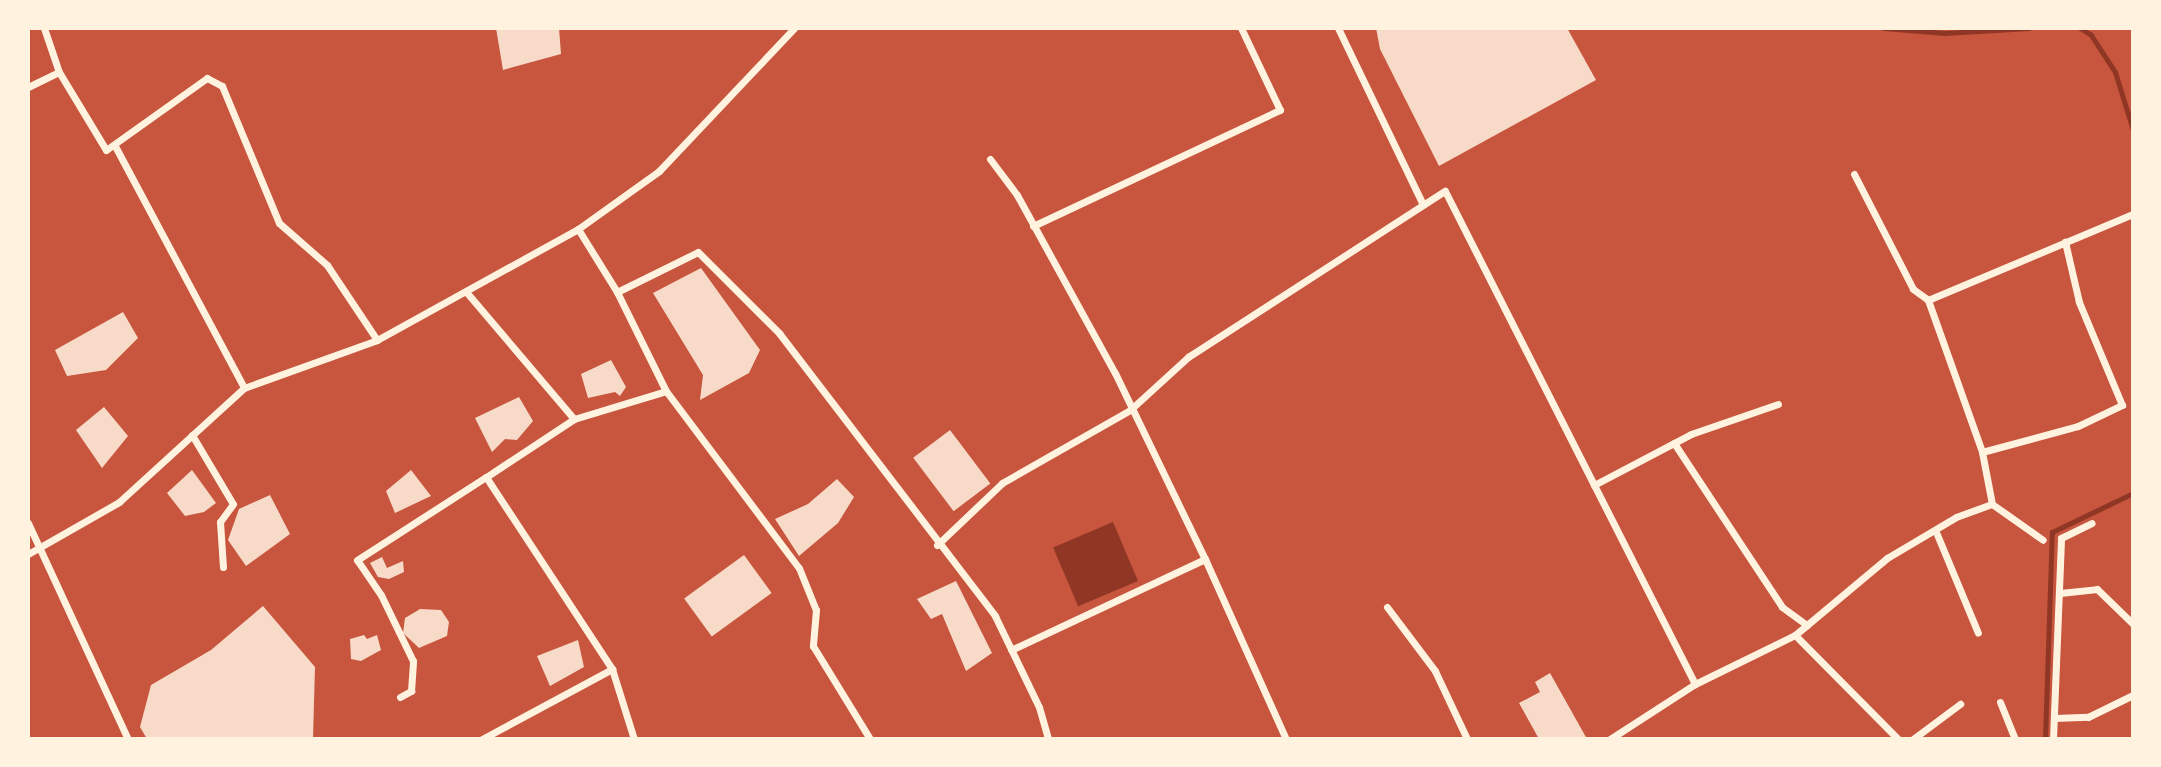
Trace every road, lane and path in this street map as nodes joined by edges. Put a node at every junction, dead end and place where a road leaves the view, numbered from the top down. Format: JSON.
{"nodes":[{"id":1,"x":44,"y":28,"type":"edge"},
{"id":2,"x":794,"y":28,"type":"edge"},
{"id":3,"x":1241,"y":28,"type":"edge"},
{"id":4,"x":1338,"y":28,"type":"edge"},
{"id":5,"x":59,"y":72,"type":"junction"},
{"id":6,"x":28,"y":87,"type":"edge"},
{"id":7,"x":115,"y":146,"type":"junction"},
{"id":8,"x":990,"y":159,"type":"dead end"},
{"id":9,"x":1854,"y":174,"type":"dead end"},
{"id":10,"x":1423,"y":205,"type":"junction"},
{"id":11,"x":2133,"y":214,"type":"edge"},
{"id":12,"x":1033,"y":226,"type":"junction"},
{"id":13,"x":578,"y":229,"type":"junction"},
{"id":14,"x":2065,"y":242,"type":"junction"},
{"id":15,"x":617,"y":292,"type":"junction"},
{"id":16,"x":468,"y":294,"type":"junction"},
{"id":17,"x":1928,"y":300,"type":"junction"},
{"id":18,"x":377,"y":340,"type":"junction"},
{"id":19,"x":244,"y":388,"type":"junction"},
{"id":20,"x":666,"y":391,"type":"junction"},
{"id":21,"x":1778,"y":404,"type":"dead end"},
{"id":22,"x":1130,"y":410,"type":"junction"},
{"id":23,"x":574,"y":419,"type":"junction"},
{"id":24,"x":192,"y":435,"type":"junction"},
{"id":25,"x":1674,"y":443,"type":"junction"},
{"id":26,"x":1982,"y":452,"type":"junction"},
{"id":27,"x":486,"y":477,"type":"junction"},
{"id":28,"x":1594,"y":485,"type":"junction"},
{"id":29,"x":1992,"y":504,"type":"junction"},
{"id":30,"x":28,"y":523,"type":"edge"},
{"id":31,"x":2092,"y":523,"type":"dead end"},
{"id":32,"x":1936,"y":532,"type":"junction"},
{"id":33,"x":2043,"y":540,"type":"dead end"},
{"id":34,"x":937,"y":545,"type":"junction"},
{"id":35,"x":39,"y":547,"type":"junction"},
{"id":36,"x":28,"y":554,"type":"edge"},
{"id":37,"x":1205,"y":559,"type":"junction"},
{"id":38,"x":223,"y":567,"type":"dead end"},
{"id":39,"x":2060,"y":593,"type":"junction"},
{"id":40,"x":1387,"y":607,"type":"dead end"},
{"id":41,"x":2133,"y":624,"type":"edge"},
{"id":42,"x":1807,"y":625,"type":"junction"},
{"id":43,"x":1978,"y":633,"type":"dead end"},
{"id":44,"x":1795,"y":635,"type":"junction"},
{"id":45,"x":1011,"y":650,"type":"junction"},
{"id":46,"x":612,"y":669,"type":"junction"},
{"id":47,"x":1695,"y":684,"type":"junction"},
{"id":48,"x":2133,"y":695,"type":"edge"},
{"id":49,"x":400,"y":697,"type":"dead end"},
{"id":50,"x":2000,"y":702,"type":"dead end"},
{"id":51,"x":1960,"y":704,"type":"dead end"},
{"id":52,"x":2054,"y":718,"type":"junction"},
{"id":53,"x":128,"y":739,"type":"edge"},
{"id":54,"x":482,"y":739,"type":"edge"},
{"id":55,"x":634,"y":739,"type":"edge"},
{"id":56,"x":870,"y":739,"type":"edge"},
{"id":57,"x":1048,"y":739,"type":"edge"},
{"id":58,"x":1286,"y":739,"type":"edge"},
{"id":59,"x":1467,"y":739,"type":"edge"},
{"id":60,"x":1610,"y":739,"type":"edge"},
{"id":61,"x":1898,"y":739,"type":"edge"},
{"id":62,"x":1913,"y":739,"type":"edge"},
{"id":63,"x":2015,"y":739,"type":"edge"},
{"id":64,"x":2053,"y":739,"type":"edge"}],
"edges":[{"from":1,"to":5,"type":"street"},
{"from":2,"to":13,"type":"street"},
{"from":3,"to":12,"type":"street"},
{"from":4,"to":10,"type":"street"},
{"from":5,"to":6,"type":"street"},
{"from":5,"to":7,"type":"street"},
{"from":7,"to":18,"type":"street"},
{"from":7,"to":19,"type":"street"},
{"from":8,"to":12,"type":"street"},
{"from":9,"to":17,"type":"street"},
{"from":10,"to":22,"type":"street"},
{"from":10,"to":28,"type":"street"},
{"from":11,"to":14,"type":"street"},
{"from":12,"to":22,"type":"street"},
{"from":13,"to":15,"type":"street"},
{"from":13,"to":16,"type":"street"},
{"from":14,"to":17,"type":"street"},
{"from":14,"to":26,"type":"street"},
{"from":15,"to":20,"type":"street"},
{"from":15,"to":34,"type":"street"},
{"from":16,"to":18,"type":"street"},
{"from":16,"to":23,"type":"street"},
{"from":17,"to":26,"type":"street"},
{"from":18,"to":19,"type":"street"},
{"from":19,"to":24,"type":"street"},
{"from":20,"to":23,"type":"street"},
{"from":20,"to":56,"type":"street"},
{"from":21,"to":25,"type":"street"},
{"from":22,"to":34,"type":"street"},
{"from":22,"to":37,"type":"street"},
{"from":23,"to":27,"type":"street"},
{"from":24,"to":35,"type":"street"},
{"from":24,"to":38,"type":"street"},
{"from":25,"to":28,"type":"street"},
{"from":25,"to":42,"type":"street"},
{"from":26,"to":29,"type":"street"},
{"from":27,"to":46,"type":"street"},
{"from":27,"to":49,"type":"street"},
{"from":28,"to":47,"type":"street"},
{"from":29,"to":32,"type":"street"},
{"from":29,"to":33,"type":"street"},
{"from":30,"to":35,"type":"street"},
{"from":31,"to":39,"type":"street"},
{"from":32,"to":42,"type":"street"},
{"from":32,"to":43,"type":"street"},
{"from":34,"to":45,"type":"street"},
{"from":35,"to":36,"type":"street"},
{"from":35,"to":53,"type":"street"},
{"from":37,"to":45,"type":"street"},
{"from":37,"to":58,"type":"street"},
{"from":39,"to":41,"type":"street"},
{"from":39,"to":52,"type":"street"},
{"from":40,"to":59,"type":"street"},
{"from":42,"to":44,"type":"street"},
{"from":44,"to":47,"type":"street"},
{"from":44,"to":61,"type":"street"},
{"from":45,"to":57,"type":"street"},
{"from":46,"to":54,"type":"street"},
{"from":46,"to":55,"type":"street"},
{"from":47,"to":60,"type":"street"},
{"from":48,"to":52,"type":"street"},
{"from":50,"to":63,"type":"street"},
{"from":51,"to":62,"type":"street"},
{"from":52,"to":64,"type":"street"}]}
